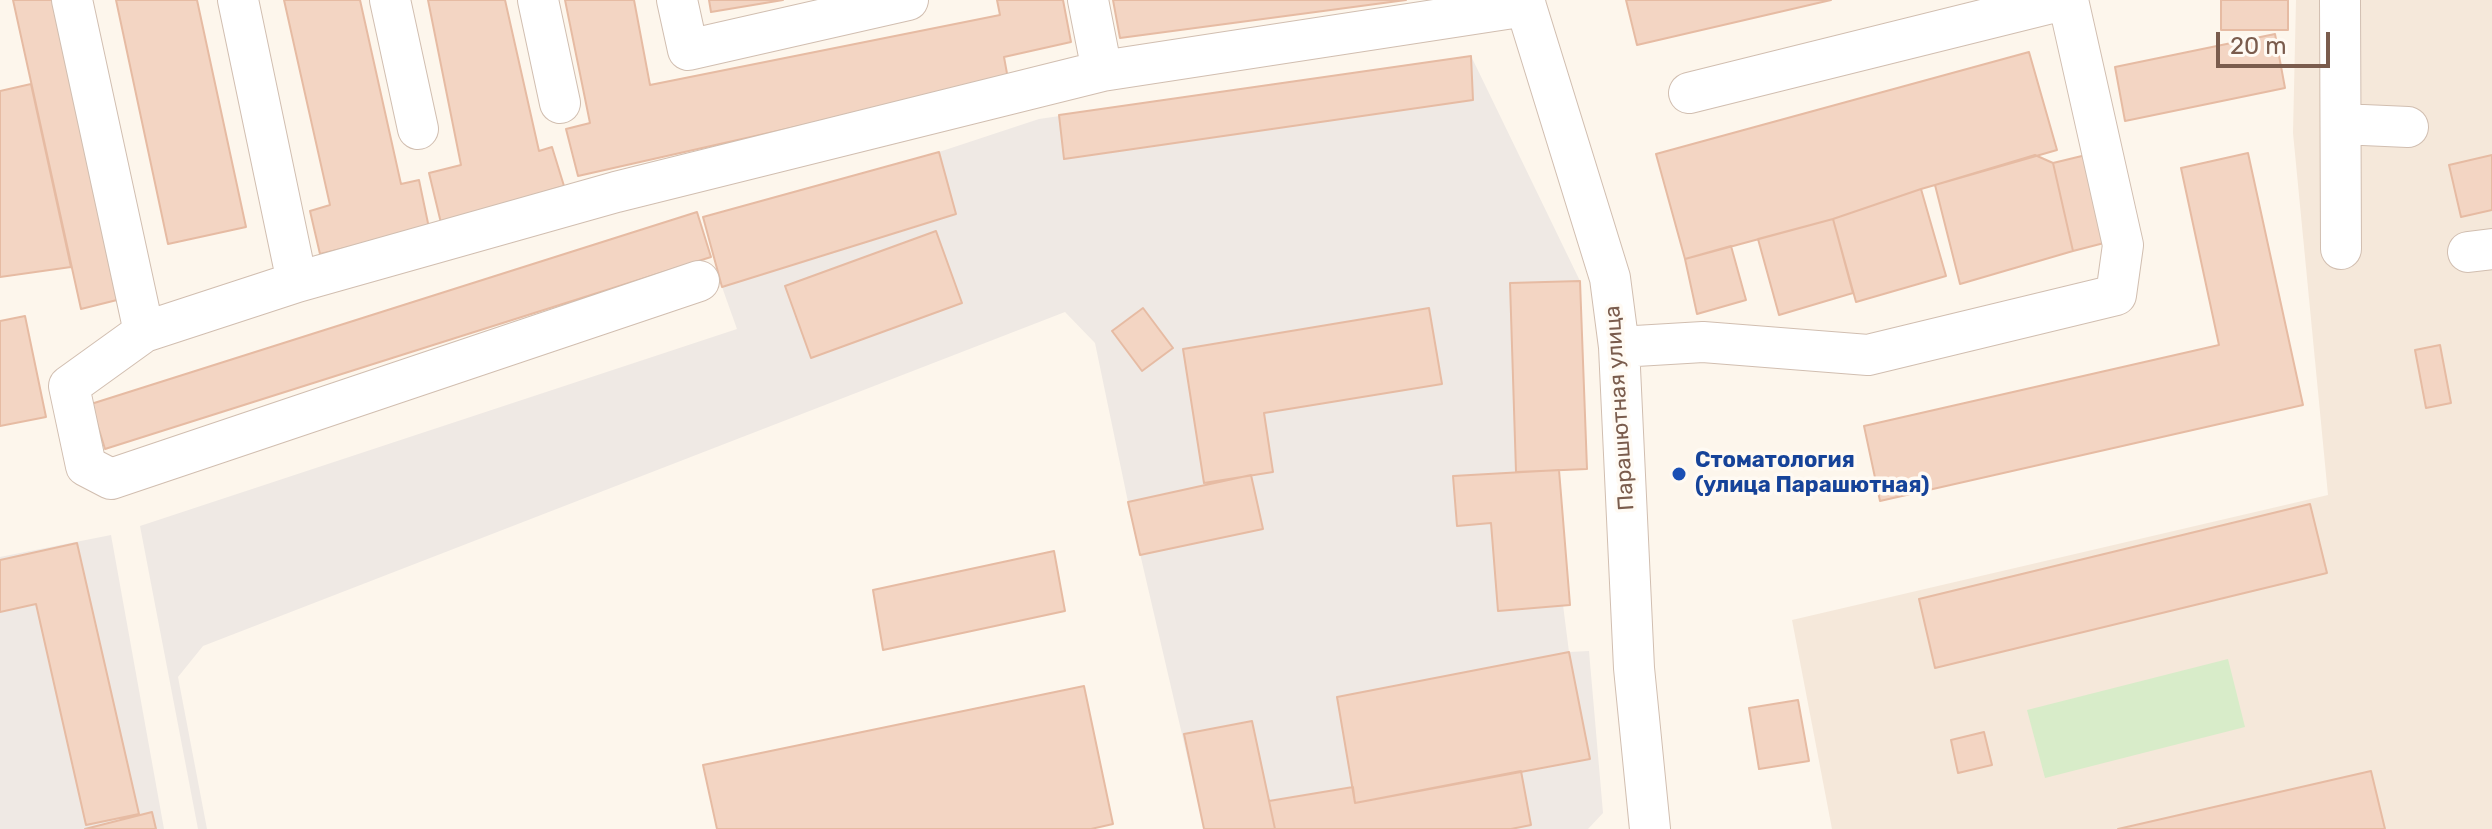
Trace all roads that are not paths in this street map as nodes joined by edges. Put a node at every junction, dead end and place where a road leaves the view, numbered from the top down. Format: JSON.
{"nodes":[{"id":1,"x":72,"y":0,"type":"edge"},
{"id":2,"x":238,"y":0,"type":"edge"},
{"id":3,"x":390,"y":0,"type":"edge"},
{"id":4,"x":538,"y":0,"type":"edge"},
{"id":5,"x":677,"y":0,"type":"edge"},
{"id":6,"x":908,"y":0,"type":"edge"},
{"id":7,"x":1088,"y":0,"type":"edge"},
{"id":8,"x":2066,"y":0,"type":"edge"},
{"id":9,"x":2340,"y":0,"type":"edge"},
{"id":10,"x":1525,"y":3,"type":"edge"},
{"id":11,"x":816,"y":10,"type":"edge"},
{"id":12,"x":1102,"y":71,"type":"junction"},
{"id":13,"x":1689,"y":93,"type":"dead end"},
{"id":14,"x":560,"y":103,"type":"dead end"},
{"id":15,"x":2341,"y":124,"type":"junction"},
{"id":16,"x":2408,"y":127,"type":"dead end"},
{"id":17,"x":418,"y":129,"type":"dead end"},
{"id":18,"x":2341,"y":249,"type":"dead end"},
{"id":19,"x":699,"y":281,"type":"dead end"},
{"id":20,"x":297,"y":282,"type":"junction"},
{"id":21,"x":144,"y":332,"type":"junction"},
{"id":22,"x":1619,"y":347,"type":"junction"},
{"id":23,"x":1650,"y":829,"type":"edge"}],
"edges":[{"from":1,"to":21,"type":"street"},
{"from":2,"to":20,"type":"street"},
{"from":3,"to":17,"type":"street"},
{"from":4,"to":14,"type":"street"},
{"from":5,"to":11,"type":"street"},
{"from":6,"to":11,"type":"street"},
{"from":7,"to":12,"type":"street"},
{"from":8,"to":13,"type":"street"},
{"from":8,"to":22,"type":"street"},
{"from":9,"to":15,"type":"street"},
{"from":10,"to":12,"type":"street"},
{"from":10,"to":22,"type":"street","name":"Парашютная улица"},
{"from":12,"to":20,"type":"street"},
{"from":15,"to":16,"type":"street"},
{"from":15,"to":18,"type":"street"},
{"from":19,"to":21,"type":"street"},
{"from":20,"to":21,"type":"street"},
{"from":22,"to":23,"type":"street","name":"Парашютная улица"}]}
